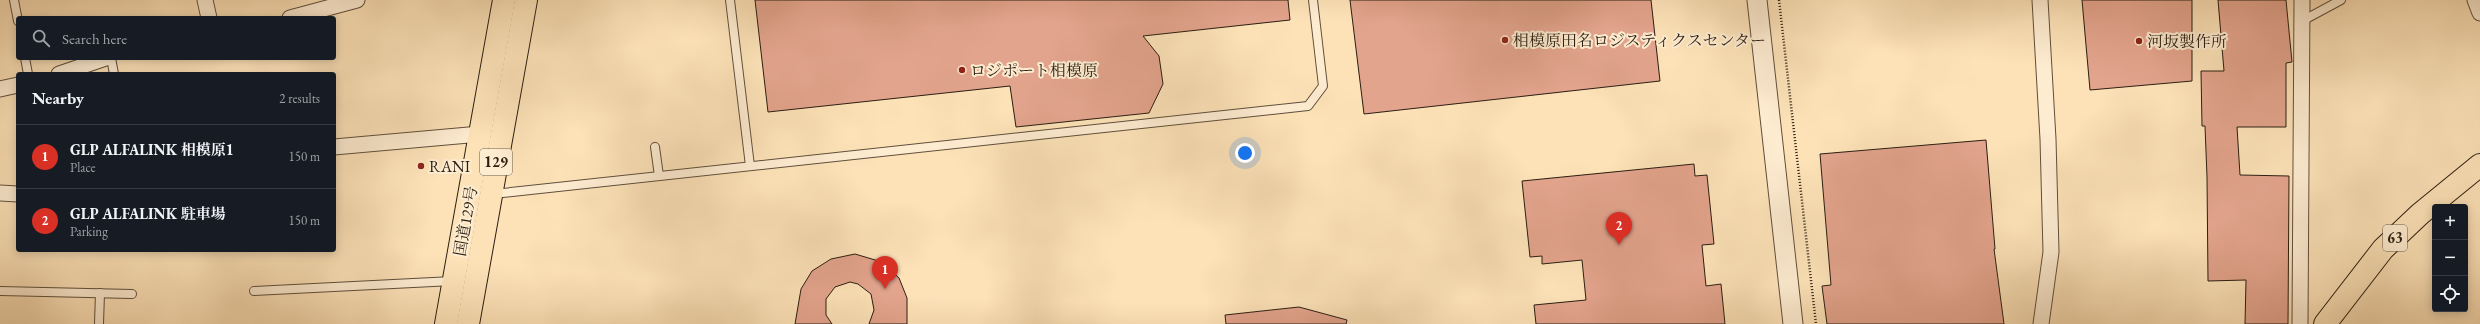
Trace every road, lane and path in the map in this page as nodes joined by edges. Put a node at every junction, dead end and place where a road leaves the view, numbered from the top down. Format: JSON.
{"nodes":[{"id":1,"x":14,"y":0,"type":"edge"},
{"id":2,"x":205,"y":0,"type":"edge"},
{"id":3,"x":358,"y":0,"type":"edge"},
{"id":4,"x":504,"y":0,"type":"edge"},
{"id":5,"x":526,"y":0,"type":"edge"},
{"id":6,"x":730,"y":0,"type":"edge"},
{"id":7,"x":1313,"y":0,"type":"edge"},
{"id":8,"x":1757,"y":0,"type":"edge"},
{"id":9,"x":1779,"y":0,"type":"edge"},
{"id":10,"x":2040,"y":0,"type":"edge"},
{"id":11,"x":2302,"y":0,"type":"edge"},
{"id":12,"x":2341,"y":0,"type":"edge"},
{"id":13,"x":2475,"y":0,"type":"edge"},
{"id":14,"x":2480,"y":13,"type":"edge"},
{"id":15,"x":17,"y":16,"type":"edge"},
{"id":16,"x":209,"y":16,"type":"edge"},
{"id":17,"x":298,"y":16,"type":"edge"},
{"id":18,"x":2302,"y":21,"type":"junction"},
{"id":19,"x":25,"y":60,"type":"edge"},
{"id":20,"x":100,"y":60,"type":"edge"},
{"id":21,"x":111,"y":60,"type":"edge"},
{"id":22,"x":28,"y":72,"type":"edge"},
{"id":23,"x":65,"y":72,"type":"edge"},
{"id":24,"x":114,"y":72,"type":"edge"},
{"id":25,"x":16,"y":86,"type":"edge"},
{"id":26,"x":0,"y":89,"type":"edge"},
{"id":27,"x":480,"y":134,"type":"junction"},
{"id":28,"x":336,"y":147,"type":"edge"},
{"id":29,"x":655,"y":147,"type":"dead end"},
{"id":30,"x":750,"y":166,"type":"junction"},
{"id":31,"x":2480,"y":166,"type":"edge"},
{"id":32,"x":659,"y":176,"type":"junction"},
{"id":33,"x":0,"y":193,"type":"edge"},
{"id":34,"x":16,"y":194,"type":"edge"},
{"id":35,"x":490,"y":194,"type":"junction"},
{"id":36,"x":454,"y":281,"type":"junction"},
{"id":37,"x":0,"y":291,"type":"edge"},
{"id":38,"x":254,"y":291,"type":"dead end"},
{"id":39,"x":100,"y":293,"type":"junction"},
{"id":40,"x":132,"y":294,"type":"dead end"},
{"id":41,"x":99,"y":324,"type":"edge"},
{"id":42,"x":446,"y":324,"type":"edge"},
{"id":43,"x":468,"y":324,"type":"edge"},
{"id":44,"x":1794,"y":324,"type":"edge"},
{"id":45,"x":1816,"y":324,"type":"edge"},
{"id":46,"x":2041,"y":324,"type":"edge"},
{"id":47,"x":2300,"y":324,"type":"edge"},
{"id":48,"x":2325,"y":324,"type":"edge"}],
"edges":[{"from":1,"to":15,"type":"lane"},
{"from":2,"to":16,"type":"street"},
{"from":3,"to":17,"type":"street"},
{"from":4,"to":27,"type":"main road","name":"国道129号","number":"129"},
{"from":5,"to":35,"type":"main road","name":"国道129号","number":"129"},
{"from":6,"to":30,"type":"lane"},
{"from":7,"to":30,"type":"lane"},
{"from":8,"to":44,"type":"street"},
{"from":9,"to":45,"type":"path"},
{"from":10,"to":46,"type":"street"},
{"from":11,"to":18,"type":"street"},
{"from":12,"to":18,"type":"lane"},
{"from":13,"to":14,"type":"street"},
{"from":18,"to":47,"type":"street"},
{"from":19,"to":22,"type":"lane"},
{"from":20,"to":23,"type":"street"},
{"from":21,"to":24,"type":"lane"},
{"from":25,"to":26,"type":"street"},
{"from":27,"to":28,"type":"street"},
{"from":27,"to":36,"type":"main road","name":"国道129号","number":"129"},
{"from":29,"to":32,"type":"lane"},
{"from":30,"to":32,"type":"lane"},
{"from":31,"to":48,"type":"main road","number":"63"},
{"from":32,"to":35,"type":"lane"},
{"from":33,"to":34,"type":"street"},
{"from":35,"to":43,"type":"main road","name":"国道129号","number":"129"},
{"from":36,"to":38,"type":"lane"},
{"from":36,"to":42,"type":"main road","name":"国道129号","number":"129"},
{"from":37,"to":39,"type":"lane"},
{"from":39,"to":40,"type":"lane"},
{"from":39,"to":41,"type":"lane"}]}
